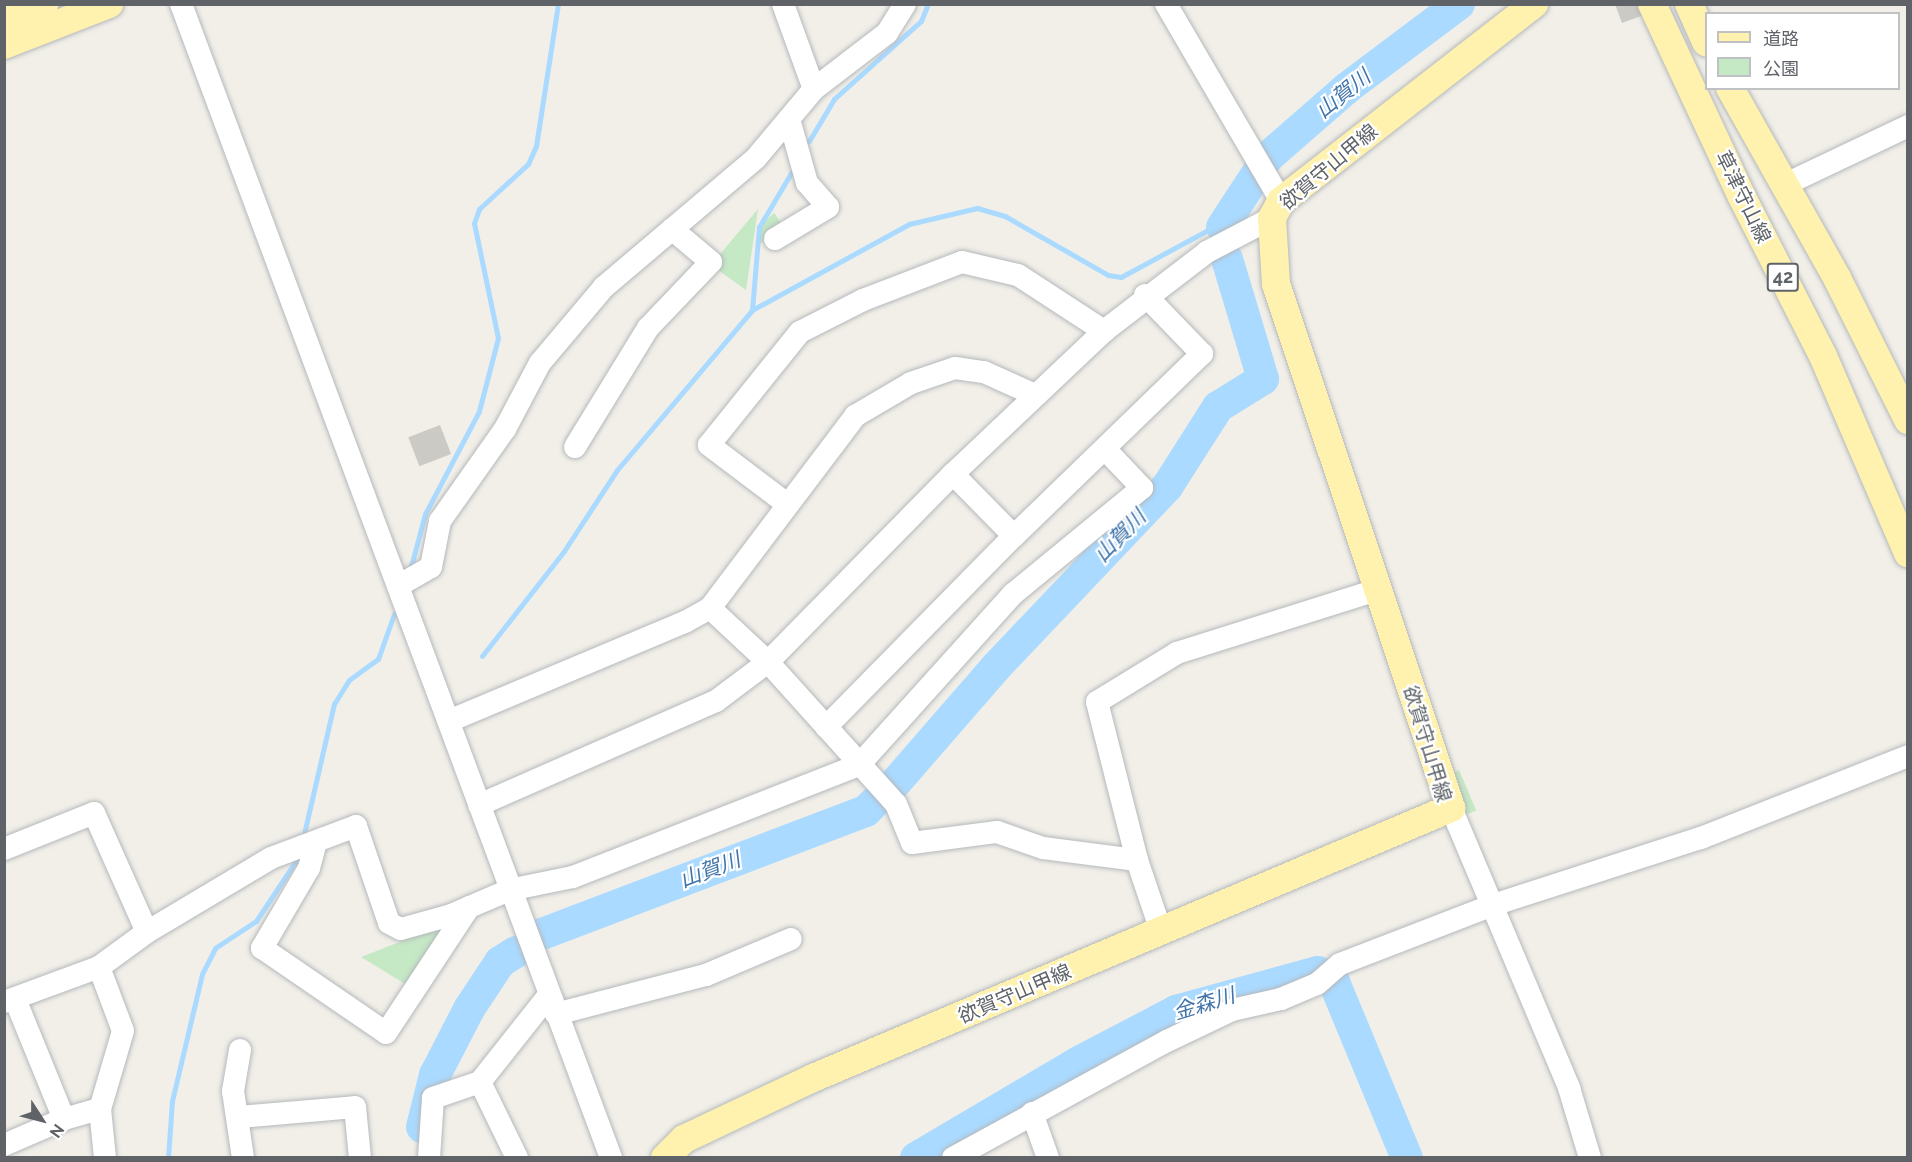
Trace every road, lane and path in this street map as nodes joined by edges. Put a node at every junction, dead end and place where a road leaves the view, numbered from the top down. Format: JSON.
{"nodes":[{"id":1,"x":44,"y":4,"type":"edge"},
{"id":2,"x":109,"y":4,"type":"edge"},
{"id":3,"x":181,"y":4,"type":"edge"},
{"id":4,"x":783,"y":4,"type":"edge"},
{"id":5,"x":905,"y":4,"type":"edge"},
{"id":6,"x":1166,"y":4,"type":"edge"},
{"id":7,"x":1534,"y":4,"type":"edge"},
{"id":8,"x":1652,"y":4,"type":"edge"},
{"id":9,"x":1689,"y":4,"type":"edge"},
{"id":10,"x":4,"y":19,"type":"edge"},
{"id":11,"x":1705,"y":38,"type":"edge"},
{"id":12,"x":4,"y":45,"type":"edge"},
{"id":13,"x":814,"y":89,"type":"junction"},
{"id":14,"x":1731,"y":90,"type":"edge"},
{"id":15,"x":789,"y":119,"type":"junction"},
{"id":16,"x":1908,"y":126,"type":"edge"},
{"id":17,"x":1784,"y":185,"type":"junction"},
{"id":18,"x":1276,"y":210,"type":"junction"},
{"id":19,"x":672,"y":229,"type":"junction"},
{"id":20,"x":775,"y":239,"type":"dead end"},
{"id":21,"x":1145,"y":295,"type":"junction"},
{"id":22,"x":1104,"y":331,"type":"junction"},
{"id":23,"x":1035,"y":395,"type":"junction"},
{"id":24,"x":1908,"y":420,"type":"edge"},
{"id":25,"x":575,"y":447,"type":"dead end"},
{"id":26,"x":1105,"y":449,"type":"junction"},
{"id":27,"x":953,"y":474,"type":"junction"},
{"id":28,"x":787,"y":504,"type":"junction"},
{"id":29,"x":1014,"y":536,"type":"junction"},
{"id":30,"x":1908,"y":553,"type":"edge"},
{"id":31,"x":398,"y":586,"type":"junction"},
{"id":32,"x":1377,"y":590,"type":"junction"},
{"id":33,"x":710,"y":608,"type":"junction"},
{"id":34,"x":768,"y":662,"type":"junction"},
{"id":35,"x":449,"y":721,"type":"junction"},
{"id":36,"x":825,"y":727,"type":"junction"},
{"id":37,"x":1908,"y":756,"type":"edge"},
{"id":38,"x":859,"y":765,"type":"junction"},
{"id":39,"x":479,"y":805,"type":"junction"},
{"id":40,"x":1451,"y":808,"type":"junction"},
{"id":41,"x":303,"y":846,"type":"junction"},
{"id":42,"x":4,"y":849,"type":"edge"},
{"id":43,"x":1137,"y":860,"type":"junction"},
{"id":44,"x":509,"y":890,"type":"junction"},
{"id":45,"x":1493,"y":905,"type":"junction"},
{"id":46,"x":469,"y":907,"type":"junction"},
{"id":47,"x":1161,"y":931,"type":"junction"},
{"id":48,"x":147,"y":932,"type":"junction"},
{"id":49,"x":791,"y":939,"type":"dead end"},
{"id":50,"x":99,"y":967,"type":"junction"},
{"id":51,"x":10,"y":1000,"type":"edge"},
{"id":52,"x":552,"y":1004,"type":"junction"},
{"id":53,"x":240,"y":1050,"type":"dead end"},
{"id":54,"x":480,"y":1082,"type":"junction"},
{"id":55,"x":100,"y":1109,"type":"junction"},
{"id":56,"x":1032,"y":1113,"type":"junction"},
{"id":57,"x":239,"y":1118,"type":"junction"},
{"id":58,"x":64,"y":1119,"type":"junction"},
{"id":59,"x":4,"y":1145,"type":"edge"},
{"id":60,"x":105,"y":1158,"type":"edge"},
{"id":61,"x":243,"y":1158,"type":"edge"},
{"id":62,"x":360,"y":1158,"type":"edge"},
{"id":63,"x":429,"y":1158,"type":"edge"},
{"id":64,"x":517,"y":1158,"type":"edge"},
{"id":65,"x":611,"y":1158,"type":"edge"},
{"id":66,"x":664,"y":1158,"type":"edge"},
{"id":67,"x":953,"y":1158,"type":"edge"},
{"id":68,"x":1048,"y":1158,"type":"edge"},
{"id":69,"x":1590,"y":1158,"type":"edge"}],
"edges":[{"from":1,"to":10,"type":"main road"},
{"from":2,"to":12,"type":"main road"},
{"from":3,"to":31,"type":"street"},
{"from":4,"to":13,"type":"street"},
{"from":5,"to":13,"type":"street"},
{"from":6,"to":18,"type":"street"},
{"from":7,"to":18,"type":"main road","name":"欲賀守山甲線"},
{"from":8,"to":30,"type":"main road","name":"草津守山線","number":"42"},
{"from":9,"to":11,"type":"main road"},
{"from":13,"to":15,"type":"street"},
{"from":14,"to":17,"type":"main road","name":"草津守山線","number":"42"},
{"from":15,"to":19,"type":"street"},
{"from":15,"to":20,"type":"street"},
{"from":16,"to":17,"type":"street"},
{"from":17,"to":24,"type":"main road","name":"草津守山線","number":"42"},
{"from":18,"to":21,"type":"street"},
{"from":18,"to":32,"type":"main road","name":"欲賀守山甲線"},
{"from":19,"to":25,"type":"street"},
{"from":19,"to":31,"type":"street"},
{"from":21,"to":22,"type":"street"},
{"from":21,"to":26,"type":"street"},
{"from":22,"to":23,"type":"street"},
{"from":22,"to":28,"type":"street"},
{"from":23,"to":27,"type":"street"},
{"from":23,"to":28,"type":"street"},
{"from":26,"to":29,"type":"street"},
{"from":26,"to":38,"type":"street"},
{"from":27,"to":29,"type":"street"},
{"from":27,"to":34,"type":"street"},
{"from":28,"to":33,"type":"street"},
{"from":29,"to":36,"type":"street"},
{"from":31,"to":35,"type":"street"},
{"from":32,"to":40,"type":"main road","name":"欲賀守山甲線"},
{"from":32,"to":43,"type":"street"},
{"from":33,"to":34,"type":"street"},
{"from":33,"to":35,"type":"street"},
{"from":34,"to":36,"type":"street"},
{"from":34,"to":39,"type":"street"},
{"from":35,"to":39,"type":"street"},
{"from":36,"to":38,"type":"street"},
{"from":37,"to":45,"type":"street"},
{"from":38,"to":43,"type":"street"},
{"from":38,"to":44,"type":"street"},
{"from":39,"to":44,"type":"street"},
{"from":40,"to":45,"type":"street"},
{"from":40,"to":47,"type":"main road","name":"欲賀守山甲線"},
{"from":41,"to":46,"type":"street"},
{"from":41,"to":46,"type":"street"},
{"from":41,"to":48,"type":"street"},
{"from":42,"to":48,"type":"street"},
{"from":43,"to":47,"type":"street"},
{"from":44,"to":46,"type":"street"},
{"from":44,"to":52,"type":"street"},
{"from":45,"to":56,"type":"street"},
{"from":45,"to":69,"type":"street"},
{"from":47,"to":66,"type":"main road","name":"欲賀守山甲線"},
{"from":48,"to":50,"type":"street"},
{"from":49,"to":52,"type":"street"},
{"from":50,"to":51,"type":"street"},
{"from":50,"to":55,"type":"street"},
{"from":51,"to":58,"type":"street"},
{"from":52,"to":54,"type":"street"},
{"from":52,"to":65,"type":"street"},
{"from":53,"to":57,"type":"street"},
{"from":54,"to":63,"type":"street"},
{"from":54,"to":64,"type":"street"},
{"from":55,"to":58,"type":"street"},
{"from":55,"to":60,"type":"street"},
{"from":56,"to":67,"type":"street"},
{"from":56,"to":68,"type":"street"},
{"from":57,"to":61,"type":"street"},
{"from":57,"to":62,"type":"street"},
{"from":58,"to":59,"type":"street"}]}
